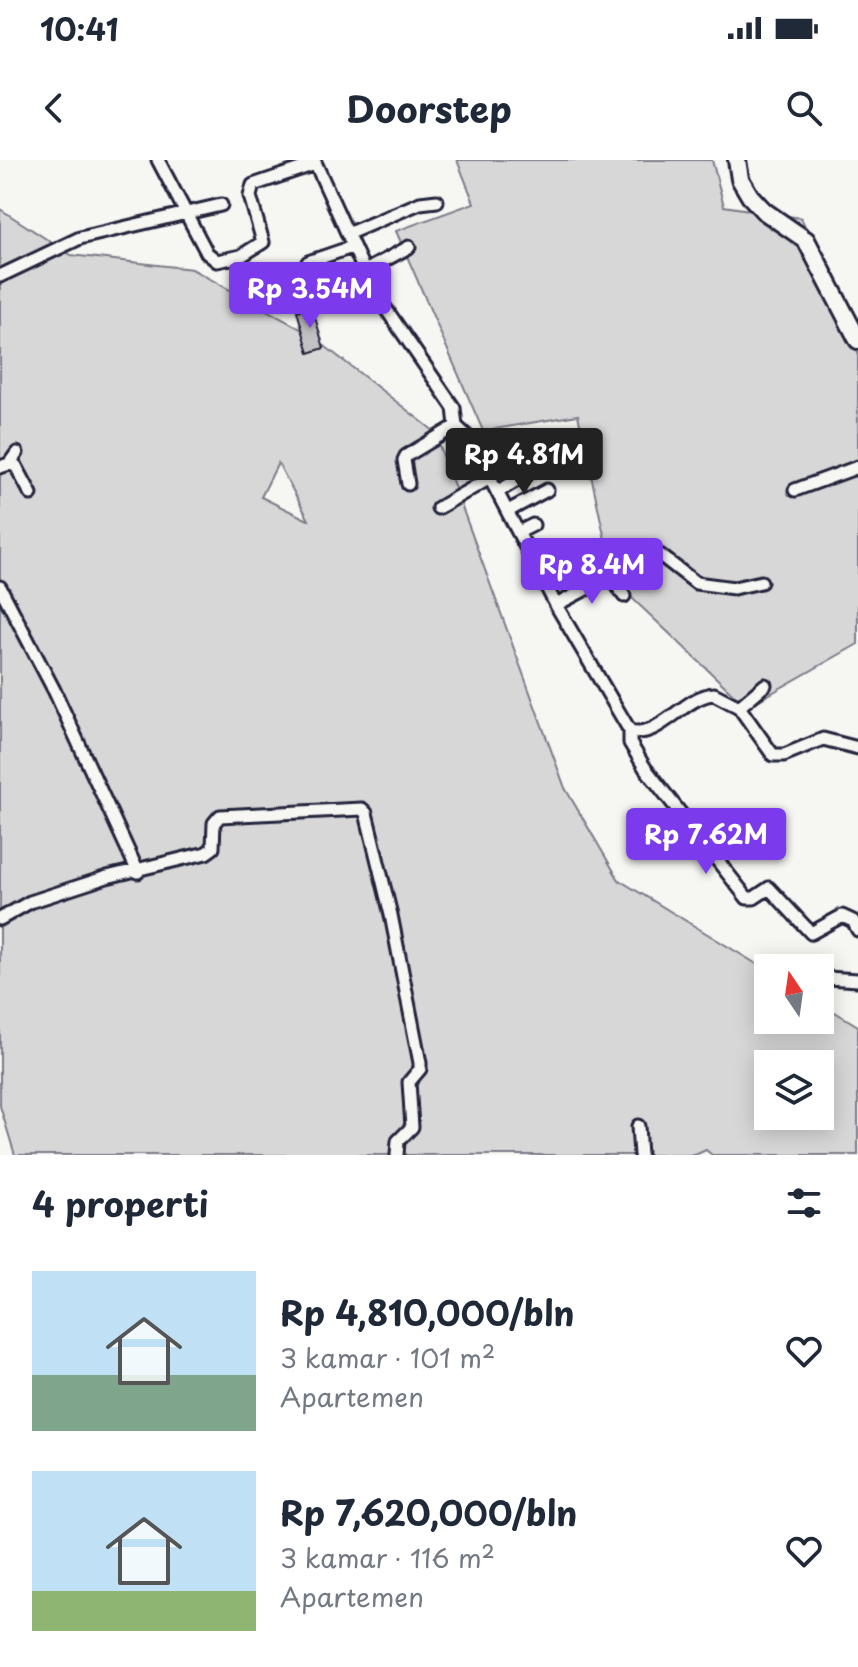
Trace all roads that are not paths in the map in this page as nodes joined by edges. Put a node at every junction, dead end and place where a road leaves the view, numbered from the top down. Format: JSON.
{"nodes":[{"id":1,"x":158,"y":160,"type":"edge"},
{"id":2,"x":737,"y":160,"type":"edge"},
{"id":3,"x":314,"y":162,"type":"edge"},
{"id":4,"x":437,"y":201,"type":"dead end"},
{"id":5,"x":221,"y":205,"type":"dead end"},
{"id":6,"x":188,"y":213,"type":"junction"},
{"id":7,"x":347,"y":234,"type":"junction"},
{"id":8,"x":352,"y":247,"type":"junction"},
{"id":9,"x":409,"y":247,"type":"dead end"},
{"id":10,"x":308,"y":262,"type":"dead end"},
{"id":11,"x":365,"y":271,"type":"junction"},
{"id":12,"x":0,"y":276,"type":"edge"},
{"id":13,"x":373,"y":290,"type":"junction"},
{"id":14,"x":337,"y":304,"type":"dead end"},
{"id":15,"x":858,"y":340,"type":"edge"},
{"id":16,"x":456,"y":426,"type":"junction"},
{"id":17,"x":17,"y":453,"type":"dead end"},
{"id":18,"x":5,"y":466,"type":"edge"},
{"id":19,"x":858,"y":467,"type":"edge"},
{"id":20,"x":534,"y":470,"type":"dead end"},
{"id":21,"x":490,"y":478,"type":"junction"},
{"id":22,"x":408,"y":484,"type":"dead end"},
{"id":23,"x":547,"y":490,"type":"dead end"},
{"id":24,"x":795,"y":490,"type":"dead end"},
{"id":25,"x":497,"y":492,"type":"junction"},
{"id":26,"x":31,"y":494,"type":"dead end"},
{"id":27,"x":438,"y":508,"type":"dead end"},
{"id":28,"x":508,"y":511,"type":"junction"},
{"id":29,"x":533,"y":525,"type":"dead end"},
{"id":30,"x":519,"y":532,"type":"junction"},
{"id":31,"x":611,"y":576,"type":"junction"},
{"id":32,"x":761,"y":582,"type":"dead end"},
{"id":33,"x":0,"y":587,"type":"edge"},
{"id":34,"x":624,"y":596,"type":"dead end"},
{"id":35,"x":556,"y":605,"type":"junction"},
{"id":36,"x":765,"y":685,"type":"dead end"},
{"id":37,"x":739,"y":707,"type":"junction"},
{"id":38,"x":630,"y":731,"type":"junction"},
{"id":39,"x":858,"y":748,"type":"edge"},
{"id":40,"x":138,"y":872,"type":"junction"},
{"id":41,"x":0,"y":919,"type":"edge"},
{"id":42,"x":858,"y":930,"type":"edge"},
{"id":43,"x":834,"y":978,"type":"edge"},
{"id":44,"x":858,"y":980,"type":"edge"},
{"id":45,"x":638,"y":1126,"type":"dead end"},
{"id":46,"x":397,"y":1155,"type":"edge"},
{"id":47,"x":640,"y":1155,"type":"edge"}],
"edges":[{"from":1,"to":6,"type":"street"},
{"from":2,"to":15,"type":"street"},
{"from":3,"to":6,"type":"street"},
{"from":3,"to":7,"type":"street"},
{"from":4,"to":7,"type":"street"},
{"from":5,"to":6,"type":"street"},
{"from":6,"to":12,"type":"street"},
{"from":7,"to":8,"type":"street"},
{"from":8,"to":10,"type":"street"},
{"from":8,"to":11,"type":"street"},
{"from":9,"to":11,"type":"street"},
{"from":11,"to":13,"type":"street"},
{"from":13,"to":14,"type":"street"},
{"from":13,"to":16,"type":"street"},
{"from":16,"to":21,"type":"street"},
{"from":16,"to":22,"type":"street"},
{"from":17,"to":18,"type":"street"},
{"from":18,"to":26,"type":"street"},
{"from":19,"to":24,"type":"street"},
{"from":20,"to":25,"type":"street"},
{"from":21,"to":25,"type":"street"},
{"from":21,"to":27,"type":"street"},
{"from":23,"to":28,"type":"street"},
{"from":25,"to":28,"type":"street"},
{"from":28,"to":30,"type":"street"},
{"from":29,"to":30,"type":"street"},
{"from":30,"to":35,"type":"street"},
{"from":31,"to":32,"type":"street"},
{"from":31,"to":34,"type":"street"},
{"from":31,"to":35,"type":"street"},
{"from":33,"to":40,"type":"street"},
{"from":35,"to":38,"type":"street"},
{"from":36,"to":37,"type":"street"},
{"from":37,"to":38,"type":"street"},
{"from":37,"to":39,"type":"street"},
{"from":38,"to":42,"type":"street"},
{"from":40,"to":41,"type":"street"},
{"from":40,"to":46,"type":"street"},
{"from":43,"to":44,"type":"street"},
{"from":45,"to":47,"type":"street"}]}
